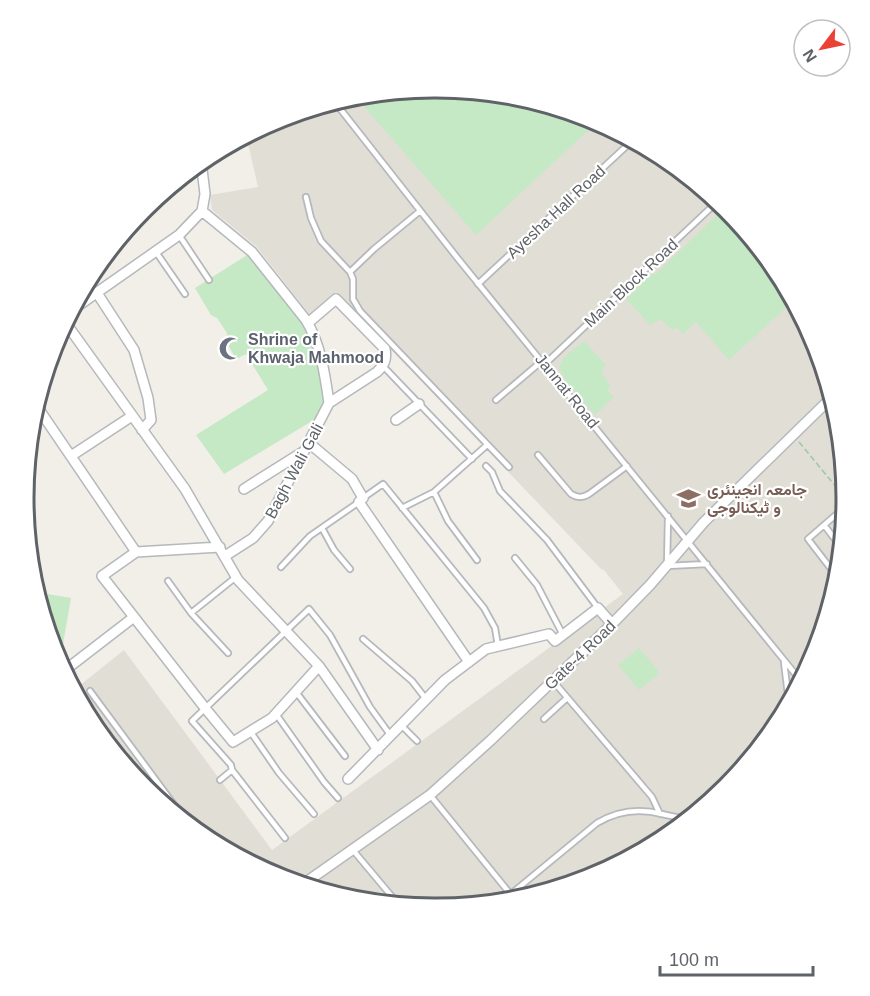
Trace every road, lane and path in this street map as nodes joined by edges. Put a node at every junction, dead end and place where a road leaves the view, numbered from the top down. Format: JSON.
{"nodes":[{"id":1,"x":340,"y":109,"type":"edge"},
{"id":2,"x":626,"y":146,"type":"edge"},
{"id":3,"x":202,"y":172,"type":"edge"},
{"id":4,"x":306,"y":197,"type":"dead end"},
{"id":5,"x":711,"y":208,"type":"edge"},
{"id":6,"x":202,"y":211,"type":"junction"},
{"id":7,"x":420,"y":211,"type":"junction"},
{"id":8,"x":179,"y":235,"type":"junction"},
{"id":9,"x":155,"y":251,"type":"junction"},
{"id":10,"x":350,"y":272,"type":"junction"},
{"id":11,"x":209,"y":280,"type":"dead end"},
{"id":12,"x":478,"y":284,"type":"junction"},
{"id":13,"x":97,"y":293,"type":"junction"},
{"id":14,"x":185,"y":294,"type":"dead end"},
{"id":15,"x":87,"y":300,"type":"edge"},
{"id":16,"x":308,"y":323,"type":"junction"},
{"id":17,"x":71,"y":331,"type":"edge"},
{"id":18,"x":544,"y":363,"type":"junction"},
{"id":19,"x":383,"y":366,"type":"junction"},
{"id":20,"x":496,"y":400,"type":"dead end"},
{"id":21,"x":329,"y":403,"type":"junction"},
{"id":22,"x":824,"y":404,"type":"edge"},
{"id":23,"x":420,"y":405,"type":"junction"},
{"id":24,"x":43,"y":415,"type":"edge"},
{"id":25,"x":132,"y":416,"type":"junction"},
{"id":26,"x":396,"y":420,"type":"dead end"},
{"id":27,"x":142,"y":430,"type":"junction"},
{"id":28,"x":793,"y":435,"type":"junction"},
{"id":29,"x":487,"y":445,"type":"junction"},
{"id":30,"x":306,"y":447,"type":"junction"},
{"id":31,"x":538,"y":455,"type":"dead end"},
{"id":32,"x":71,"y":456,"type":"junction"},
{"id":33,"x":472,"y":459,"type":"junction"},
{"id":34,"x":486,"y":466,"type":"dead end"},
{"id":35,"x":627,"y":466,"type":"junction"},
{"id":36,"x":509,"y":467,"type":"dead end"},
{"id":37,"x":836,"y":486,"type":"edge"},
{"id":38,"x":244,"y":489,"type":"dead end"},
{"id":39,"x":434,"y":492,"type":"junction"},
{"id":40,"x":361,"y":500,"type":"junction"},
{"id":41,"x":402,"y":508,"type":"junction"},
{"id":42,"x":835,"y":515,"type":"edge"},
{"id":43,"x":668,"y":516,"type":"junction"},
{"id":44,"x":824,"y":525,"type":"junction"},
{"id":45,"x":322,"y":528,"type":"junction"},
{"id":46,"x":833,"y":537,"type":"edge"},
{"id":47,"x":688,"y":541,"type":"junction"},
{"id":48,"x":220,"y":547,"type":"junction"},
{"id":49,"x":136,"y":552,"type":"junction"},
{"id":50,"x":225,"y":556,"type":"junction"},
{"id":51,"x":515,"y":558,"type":"dead end"},
{"id":52,"x":477,"y":560,"type":"dead end"},
{"id":53,"x":707,"y":564,"type":"junction"},
{"id":54,"x":667,"y":566,"type":"junction"},
{"id":55,"x":281,"y":567,"type":"dead end"},
{"id":56,"x":829,"y":567,"type":"edge"},
{"id":57,"x":351,"y":568,"type":"dead end"},
{"id":58,"x":237,"y":577,"type":"junction"},
{"id":59,"x":168,"y":580,"type":"dead end"},
{"id":60,"x":598,"y":608,"type":"junction"},
{"id":61,"x":191,"y":614,"type":"junction"},
{"id":62,"x":134,"y":617,"type":"junction"},
{"id":63,"x":612,"y":624,"type":"junction"},
{"id":64,"x":286,"y":632,"type":"junction"},
{"id":65,"x":563,"y":635,"type":"junction"},
{"id":66,"x":363,"y":639,"type":"dead end"},
{"id":67,"x":498,"y":646,"type":"junction"},
{"id":68,"x":228,"y":653,"type":"dead end"},
{"id":69,"x":469,"y":662,"type":"junction"},
{"id":70,"x":784,"y":663,"type":"junction"},
{"id":71,"x":72,"y":665,"type":"edge"},
{"id":72,"x":319,"y":666,"type":"junction"},
{"id":73,"x":794,"y":674,"type":"edge"},
{"id":74,"x":554,"y":682,"type":"junction"},
{"id":75,"x":787,"y":688,"type":"edge"},
{"id":76,"x":90,"y":691,"type":"dead end"},
{"id":77,"x":296,"y":692,"type":"junction"},
{"id":78,"x":567,"y":698,"type":"junction"},
{"id":79,"x":426,"y":699,"type":"junction"},
{"id":80,"x":204,"y":708,"type":"junction"},
{"id":81,"x":276,"y":714,"type":"junction"},
{"id":82,"x":544,"y":719,"type":"dead end"},
{"id":83,"x":401,"y":725,"type":"junction"},
{"id":84,"x":250,"y":731,"type":"junction"},
{"id":85,"x":391,"y":736,"type":"junction"},
{"id":86,"x":417,"y":741,"type":"dead end"},
{"id":87,"x":378,"y":750,"type":"junction"},
{"id":88,"x":345,"y":756,"type":"dead end"},
{"id":89,"x":232,"y":770,"type":"junction"},
{"id":90,"x":348,"y":779,"type":"dead end"},
{"id":91,"x":220,"y":780,"type":"dead end"},
{"id":92,"x":430,"y":795,"type":"junction"},
{"id":93,"x":168,"y":796,"type":"edge"},
{"id":94,"x":338,"y":798,"type":"dead end"},
{"id":95,"x":314,"y":814,"type":"dead end"},
{"id":96,"x":660,"y":814,"type":"junction"},
{"id":97,"x":676,"y":818,"type":"edge"},
{"id":98,"x":285,"y":838,"type":"dead end"},
{"id":99,"x":352,"y":849,"type":"junction"},
{"id":100,"x":311,"y":879,"type":"edge"},
{"id":101,"x":514,"y":891,"type":"edge"},
{"id":102,"x":508,"y":892,"type":"edge"},
{"id":103,"x":391,"y":896,"type":"edge"}],
"edges":[{"from":1,"to":7,"type":"lane","name":"Jannat Road"},
{"from":2,"to":12,"type":"lane","name":"Ayesha Hall Road"},
{"from":3,"to":6,"type":"street"},
{"from":4,"to":10,"type":"lane"},
{"from":5,"to":18,"type":"lane","name":"Main Block Road"},
{"from":6,"to":8,"type":"street"},
{"from":6,"to":16,"type":"street","name":"Bagh Wali Gali"},
{"from":7,"to":10,"type":"lane"},
{"from":7,"to":12,"type":"lane","name":"Jannat Road"},
{"from":8,"to":9,"type":"street"},
{"from":8,"to":11,"type":"lane"},
{"from":9,"to":13,"type":"street"},
{"from":9,"to":14,"type":"lane"},
{"from":10,"to":29,"type":"lane"},
{"from":12,"to":18,"type":"lane","name":"Jannat Road"},
{"from":13,"to":15,"type":"street"},
{"from":13,"to":27,"type":"street"},
{"from":16,"to":19,"type":"street"},
{"from":16,"to":21,"type":"street","name":"Bagh Wali Gali"},
{"from":17,"to":25,"type":"street"},
{"from":18,"to":20,"type":"lane","name":"Main Block Road"},
{"from":18,"to":35,"type":"lane","name":"Jannat Road"},
{"from":19,"to":21,"type":"street","name":"Bagh Wali Gali"},
{"from":19,"to":23,"type":"lane"},
{"from":21,"to":30,"type":"street","name":"Bagh Wali Gali"},
{"from":22,"to":28,"type":"street","name":"Gate-4 Road"},
{"from":23,"to":26,"type":"street"},
{"from":23,"to":33,"type":"lane"},
{"from":24,"to":32,"type":"street"},
{"from":25,"to":27,"type":"street"},
{"from":25,"to":32,"type":"street"},
{"from":27,"to":48,"type":"street"},
{"from":28,"to":37,"type":"path"},
{"from":28,"to":47,"type":"street","name":"Gate-4 Road"},
{"from":29,"to":33,"type":"lane"},
{"from":29,"to":36,"type":"lane"},
{"from":30,"to":38,"type":"street"},
{"from":30,"to":40,"type":"street"},
{"from":30,"to":50,"type":"street","name":"Bagh Wali Gali"},
{"from":31,"to":35,"type":"lane"},
{"from":32,"to":49,"type":"street"},
{"from":33,"to":39,"type":"lane"},
{"from":34,"to":60,"type":"lane"},
{"from":35,"to":43,"type":"lane","name":"Jannat Road"},
{"from":39,"to":41,"type":"lane"},
{"from":39,"to":52,"type":"lane"},
{"from":40,"to":41,"type":"lane"},
{"from":40,"to":45,"type":"lane"},
{"from":40,"to":69,"type":"street"},
{"from":41,"to":67,"type":"lane"},
{"from":42,"to":44,"type":"lane"},
{"from":43,"to":47,"type":"lane","name":"Jannat Road"},
{"from":43,"to":54,"type":"lane"},
{"from":44,"to":46,"type":"lane"},
{"from":44,"to":56,"type":"lane"},
{"from":45,"to":55,"type":"lane"},
{"from":45,"to":57,"type":"lane"},
{"from":47,"to":53,"type":"lane","name":"Jannat Road"},
{"from":47,"to":54,"type":"street","name":"Gate-4 Road"},
{"from":48,"to":49,"type":"street"},
{"from":48,"to":50,"type":"street"},
{"from":49,"to":62,"type":"street"},
{"from":50,"to":58,"type":"street"},
{"from":51,"to":65,"type":"lane"},
{"from":53,"to":54,"type":"lane"},
{"from":53,"to":70,"type":"lane","name":"Jannat Road"},
{"from":54,"to":63,"type":"street","name":"Gate-4 Road"},
{"from":58,"to":61,"type":"lane"},
{"from":58,"to":64,"type":"street"},
{"from":59,"to":61,"type":"lane"},
{"from":60,"to":63,"type":"street"},
{"from":60,"to":65,"type":"street"},
{"from":61,"to":68,"type":"lane"},
{"from":62,"to":71,"type":"street"},
{"from":62,"to":80,"type":"street"},
{"from":63,"to":74,"type":"street","name":"Gate-4 Road"},
{"from":64,"to":72,"type":"street"},
{"from":64,"to":80,"type":"lane"},
{"from":64,"to":85,"type":"lane"},
{"from":65,"to":67,"type":"street"},
{"from":66,"to":79,"type":"lane"},
{"from":67,"to":69,"type":"street"},
{"from":69,"to":79,"type":"street"},
{"from":70,"to":73,"type":"lane","name":"Jannat Road"},
{"from":70,"to":75,"type":"lane"},
{"from":72,"to":77,"type":"street"},
{"from":72,"to":87,"type":"street"},
{"from":74,"to":78,"type":"lane"},
{"from":74,"to":92,"type":"street","name":"Gate-4 Road"},
{"from":76,"to":93,"type":"lane"},
{"from":77,"to":81,"type":"street"},
{"from":77,"to":88,"type":"lane"},
{"from":78,"to":82,"type":"lane"},
{"from":78,"to":96,"type":"lane"},
{"from":79,"to":83,"type":"street"},
{"from":80,"to":84,"type":"street"},
{"from":80,"to":89,"type":"lane"},
{"from":81,"to":84,"type":"street"},
{"from":81,"to":94,"type":"lane"},
{"from":83,"to":85,"type":"street"},
{"from":83,"to":86,"type":"lane"},
{"from":84,"to":95,"type":"lane"},
{"from":85,"to":87,"type":"street"},
{"from":87,"to":90,"type":"street"},
{"from":89,"to":91,"type":"lane"},
{"from":89,"to":98,"type":"lane"},
{"from":92,"to":99,"type":"street","name":"Gate-4 Road"},
{"from":92,"to":102,"type":"lane"},
{"from":96,"to":97,"type":"lane"},
{"from":96,"to":101,"type":"lane"},
{"from":99,"to":100,"type":"street","name":"Gate-4 Road"},
{"from":99,"to":103,"type":"lane"}]}
